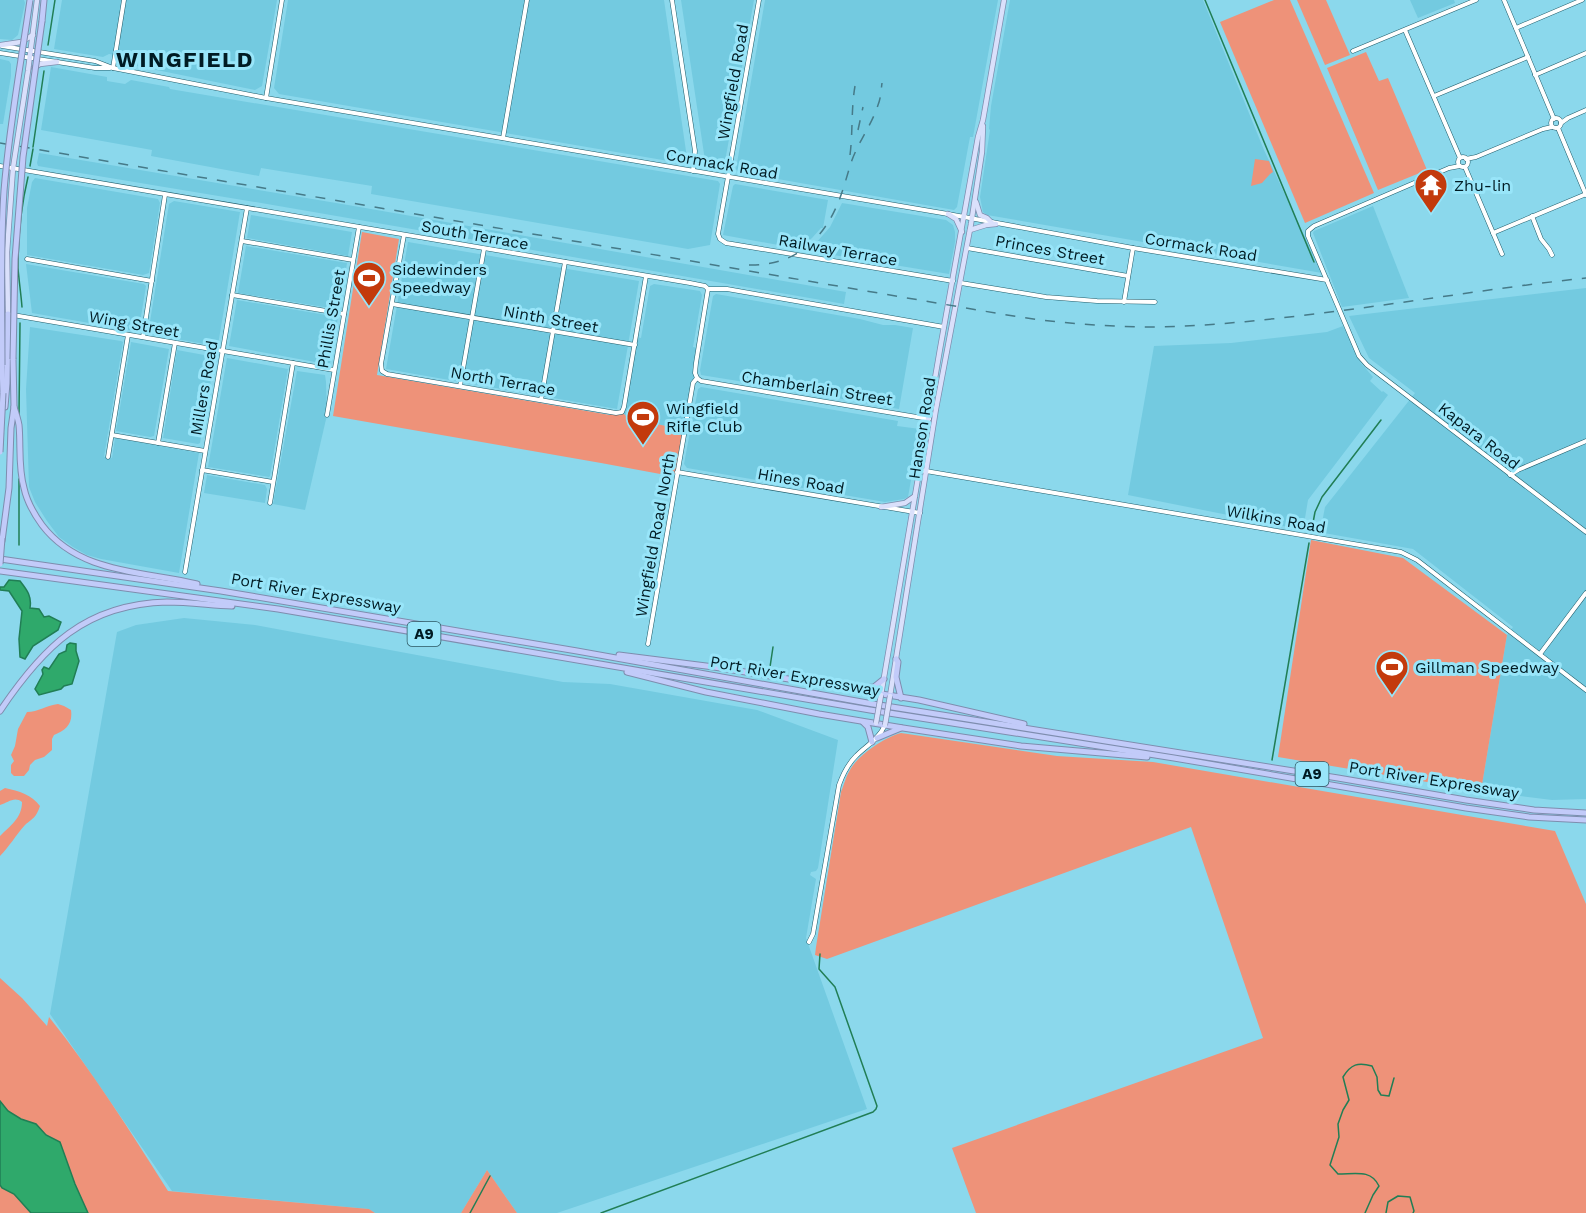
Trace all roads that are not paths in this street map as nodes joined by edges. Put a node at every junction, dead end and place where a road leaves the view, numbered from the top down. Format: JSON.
{"nodes":[{"id":1,"x":30,"y":0,"type":"edge"},
{"id":2,"x":38,"y":0,"type":"edge"},
{"id":3,"x":44,"y":0,"type":"edge"},
{"id":4,"x":124,"y":0,"type":"edge"},
{"id":5,"x":282,"y":0,"type":"edge"},
{"id":6,"x":527,"y":0,"type":"edge"},
{"id":7,"x":672,"y":0,"type":"edge"},
{"id":8,"x":759,"y":0,"type":"edge"},
{"id":9,"x":1004,"y":0,"type":"edge"},
{"id":10,"x":1476,"y":0,"type":"edge"},
{"id":11,"x":1504,"y":0,"type":"edge"},
{"id":12,"x":1582,"y":0,"type":"edge"},
{"id":13,"x":1516,"y":28,"type":"junction"},
{"id":14,"x":1405,"y":30,"type":"junction"},
{"id":15,"x":33,"y":35,"type":"junction"},
{"id":16,"x":1,"y":45,"type":"edge"},
{"id":17,"x":31,"y":51,"type":"junction"},
{"id":18,"x":1353,"y":51,"type":"dead end"},
{"id":19,"x":0,"y":53,"type":"edge"},
{"id":20,"x":1586,"y":53,"type":"edge"},
{"id":21,"x":1528,"y":57,"type":"junction"},
{"id":22,"x":30,"y":58,"type":"junction"},
{"id":23,"x":57,"y":63,"type":"junction"},
{"id":24,"x":113,"y":68,"type":"junction"},
{"id":25,"x":28,"y":71,"type":"junction"},
{"id":26,"x":1535,"y":75,"type":"junction"},
{"id":27,"x":1434,"y":96,"type":"junction"},
{"id":28,"x":266,"y":98,"type":"junction"},
{"id":29,"x":1586,"y":110,"type":"edge"},
{"id":30,"x":983,"y":120,"type":"junction"},
{"id":31,"x":1556,"y":123,"type":"junction"},
{"id":32,"x":503,"y":138,"type":"junction"},
{"id":33,"x":1463,"y":162,"type":"junction"},
{"id":34,"x":0,"y":166,"type":"edge"},
{"id":35,"x":13,"y":168,"type":"junction"},
{"id":36,"x":693,"y":171,"type":"junction"},
{"id":37,"x":729,"y":177,"type":"junction"},
{"id":38,"x":1586,"y":194,"type":"edge"},
{"id":39,"x":165,"y":195,"type":"junction"},
{"id":40,"x":975,"y":199,"type":"junction"},
{"id":41,"x":967,"y":204,"type":"junction"},
{"id":42,"x":247,"y":208,"type":"junction"},
{"id":43,"x":948,"y":214,"type":"junction"},
{"id":44,"x":1532,"y":216,"type":"junction"},
{"id":45,"x":964,"y":217,"type":"junction"},
{"id":46,"x":972,"y":219,"type":"junction"},
{"id":47,"x":994,"y":223,"type":"junction"},
{"id":48,"x":359,"y":228,"type":"junction"},
{"id":49,"x":970,"y":230,"type":"junction"},
{"id":50,"x":962,"y":232,"type":"junction"},
{"id":51,"x":1493,"y":233,"type":"junction"},
{"id":52,"x":404,"y":235,"type":"junction"},
{"id":53,"x":720,"y":239,"type":"joint"},
{"id":54,"x":242,"y":241,"type":"junction"},
{"id":55,"x":967,"y":248,"type":"junction"},
{"id":56,"x":1132,"y":248,"type":"junction"},
{"id":57,"x":484,"y":249,"type":"junction"},
{"id":58,"x":1502,"y":255,"type":"dead end"},
{"id":59,"x":1552,"y":255,"type":"dead end"},
{"id":60,"x":27,"y":259,"type":"dead end"},
{"id":61,"x":353,"y":260,"type":"junction"},
{"id":62,"x":565,"y":262,"type":"junction"},
{"id":63,"x":646,"y":276,"type":"junction"},
{"id":64,"x":1128,"y":276,"type":"junction"},
{"id":65,"x":1327,"y":280,"type":"junction"},
{"id":66,"x":152,"y":281,"type":"junction"},
{"id":67,"x":953,"y":281,"type":"junction"},
{"id":68,"x":961,"y":283,"type":"junction"},
{"id":69,"x":708,"y":289,"type":"junction"},
{"id":70,"x":232,"y":295,"type":"junction"},
{"id":71,"x":1124,"y":302,"type":"junction"},
{"id":72,"x":1155,"y":302,"type":"dead end"},
{"id":73,"x":392,"y":304,"type":"junction"},
{"id":74,"x":0,"y":313,"type":"edge"},
{"id":75,"x":8,"y":314,"type":"junction"},
{"id":76,"x":344,"y":315,"type":"junction"},
{"id":77,"x":472,"y":317,"type":"junction"},
{"id":78,"x":944,"y":327,"type":"junction"},
{"id":79,"x":553,"y":331,"type":"junction"},
{"id":80,"x":128,"y":335,"type":"junction"},
{"id":81,"x":143,"y":337,"type":"junction"},
{"id":82,"x":949,"y":338,"type":"junction"},
{"id":83,"x":175,"y":343,"type":"junction"},
{"id":84,"x":635,"y":345,"type":"junction"},
{"id":85,"x":222,"y":351,"type":"junction"},
{"id":86,"x":293,"y":363,"type":"junction"},
{"id":87,"x":2,"y":365,"type":"junction"},
{"id":88,"x":334,"y":370,"type":"junction"},
{"id":89,"x":0,"y":372,"type":"edge"},
{"id":90,"x":697,"y":378,"type":"junction"},
{"id":91,"x":460,"y":386,"type":"junction"},
{"id":92,"x":541,"y":400,"type":"junction"},
{"id":93,"x":14,"y":407,"type":"junction"},
{"id":94,"x":327,"y":415,"type":"dead end"},
{"id":95,"x":928,"y":419,"type":"junction"},
{"id":96,"x":934,"y":420,"type":"junction"},
{"id":97,"x":112,"y":435,"type":"junction"},
{"id":98,"x":0,"y":438,"type":"edge"},
{"id":99,"x":1586,"y":441,"type":"edge"},
{"id":100,"x":158,"y":442,"type":"junction"},
{"id":101,"x":205,"y":451,"type":"junction"},
{"id":102,"x":0,"y":453,"type":"edge"},
{"id":103,"x":108,"y":457,"type":"dead end"},
{"id":104,"x":202,"y":470,"type":"junction"},
{"id":105,"x":920,"y":470,"type":"junction"},
{"id":106,"x":677,"y":472,"type":"junction"},
{"id":107,"x":927,"y":472,"type":"junction"},
{"id":108,"x":1510,"y":475,"type":"junction"},
{"id":109,"x":273,"y":482,"type":"junction"},
{"id":110,"x":915,"y":496,"type":"junction"},
{"id":111,"x":270,"y":503,"type":"dead end"},
{"id":112,"x":881,"y":507,"type":"junction"},
{"id":113,"x":913,"y":512,"type":"junction"},
{"id":114,"x":920,"y":513,"type":"junction"},
{"id":115,"x":1586,"y":532,"type":"edge"},
{"id":116,"x":2,"y":538,"type":"junction"},
{"id":117,"x":0,"y":548,"type":"edge"},
{"id":118,"x":0,"y":562,"type":"edge"},
{"id":119,"x":0,"y":571,"type":"edge"},
{"id":120,"x":185,"y":572,"type":"dead end"},
{"id":121,"x":222,"y":591,"type":"junction"},
{"id":122,"x":1586,"y":593,"type":"edge"},
{"id":123,"x":258,"y":606,"type":"junction"},
{"id":124,"x":648,"y":644,"type":"dead end"},
{"id":125,"x":577,"y":651,"type":"junction"},
{"id":126,"x":1539,"y":654,"type":"junction"},
{"id":127,"x":570,"y":658,"type":"junction"},
{"id":128,"x":896,"y":659,"type":"junction"},
{"id":129,"x":884,"y":679,"type":"junction"},
{"id":130,"x":845,"y":689,"type":"junction"},
{"id":131,"x":1586,"y":690,"type":"edge"},
{"id":132,"x":881,"y":695,"type":"junction"},
{"id":133,"x":890,"y":696,"type":"junction"},
{"id":134,"x":901,"y":698,"type":"junction"},
{"id":135,"x":0,"y":711,"type":"edge"},
{"id":136,"x":863,"y":721,"type":"junction"},
{"id":137,"x":876,"y":723,"type":"junction"},
{"id":138,"x":885,"y":725,"type":"junction"},
{"id":139,"x":903,"y":728,"type":"junction"},
{"id":140,"x":1039,"y":730,"type":"junction"},
{"id":141,"x":874,"y":740,"type":"junction"},
{"id":142,"x":1174,"y":758,"type":"junction"},
{"id":143,"x":1586,"y":813,"type":"edge"},
{"id":144,"x":1586,"y":820,"type":"edge"},
{"id":145,"x":809,"y":942,"type":"dead end"}],
"edges":[{"from":1,"to":87,"type":"highway","bridge":true},
{"from":2,"to":15,"type":"main road"},
{"from":3,"to":93,"type":"highway","bridge":true},
{"from":4,"to":24,"type":"street"},
{"from":5,"to":28,"type":"street"},
{"from":6,"to":32,"type":"street"},
{"from":7,"to":36,"type":"street"},
{"from":8,"to":37,"type":"street","name":"Wingfield Road"},
{"from":9,"to":30,"type":"main road","name":"Hanson Road"},
{"from":10,"to":14,"type":"street"},
{"from":11,"to":13,"type":"street"},
{"from":12,"to":13,"type":"street"},
{"from":13,"to":21,"type":"street"},
{"from":14,"to":18,"type":"street"},
{"from":14,"to":27,"type":"street"},
{"from":15,"to":16,"type":"main road"},
{"from":15,"to":17,"type":"main road"},
{"from":16,"to":17,"type":"street","name":"Cormack Road"},
{"from":17,"to":22,"type":"main road"},
{"from":17,"to":24,"type":"street","name":"Cormack Road"},
{"from":19,"to":22,"type":"street","name":"Cormack Road"},
{"from":20,"to":26,"type":"street"},
{"from":21,"to":26,"type":"street"},
{"from":21,"to":27,"type":"street"},
{"from":22,"to":23,"type":"street","name":"Cormack Road"},
{"from":22,"to":25,"type":"main road"},
{"from":23,"to":24,"type":"street","name":"Cormack Road"},
{"from":23,"to":25,"type":"main road"},
{"from":24,"to":28,"type":"street","name":"Cormack Road"},
{"from":25,"to":35,"type":"main road"},
{"from":26,"to":31,"type":"street"},
{"from":27,"to":33,"type":"street"},
{"from":28,"to":32,"type":"street","name":"Cormack Road"},
{"from":29,"to":31,"type":"street"},
{"from":30,"to":40,"type":"main road","name":"Hanson Road"},
{"from":30,"to":41,"type":"main road","name":"Hanson Road"},
{"from":31,"to":33,"type":"street"},
{"from":31,"to":38,"type":"street"},
{"from":32,"to":36,"type":"street","name":"Cormack Road"},
{"from":33,"to":51,"type":"street"},
{"from":33,"to":65,"type":"street"},
{"from":34,"to":35,"type":"street","name":"South Terrace"},
{"from":35,"to":39,"type":"street","name":"South Terrace"},
{"from":35,"to":75,"type":"main road"},
{"from":36,"to":37,"type":"street","name":"Cormack Road"},
{"from":37,"to":43,"type":"street","name":"Cormack Road"},
{"from":37,"to":53,"type":"street","name":"Wingfield Road"},
{"from":38,"to":44,"type":"street"},
{"from":39,"to":42,"type":"street","name":"South Terrace"},
{"from":39,"to":66,"type":"street"},
{"from":40,"to":46,"type":"main road","name":"Hanson Road"},
{"from":40,"to":47,"type":"main road"},
{"from":41,"to":43,"type":"main road"},
{"from":41,"to":45,"type":"main road","name":"Hanson Road"},
{"from":42,"to":48,"type":"street","name":"South Terrace"},
{"from":42,"to":54,"type":"street","name":"Millers Road"},
{"from":43,"to":45,"type":"street","name":"Cormack Road"},
{"from":43,"to":50,"type":"main road"},
{"from":44,"to":51,"type":"street"},
{"from":44,"to":59,"type":"street"},
{"from":45,"to":46,"type":"street","name":"Cormack Road"},
{"from":45,"to":50,"type":"main road","name":"Hanson Road"},
{"from":46,"to":47,"type":"street","name":"Cormack Road"},
{"from":46,"to":49,"type":"main road","name":"Hanson Road"},
{"from":47,"to":49,"type":"main road"},
{"from":47,"to":56,"type":"street","name":"Cormack Road"},
{"from":48,"to":52,"type":"street","name":"South Terrace"},
{"from":48,"to":61,"type":"street","name":"Phillis Street"},
{"from":49,"to":55,"type":"main road","name":"Hanson Road"},
{"from":50,"to":67,"type":"main road","name":"Hanson Road"},
{"from":51,"to":58,"type":"street"},
{"from":52,"to":57,"type":"street","name":"South Terrace"},
{"from":52,"to":73,"type":"street"},
{"from":53,"to":67,"type":"street","name":"Railway Terrace"},
{"from":54,"to":61,"type":"street"},
{"from":54,"to":70,"type":"street","name":"Millers Road"},
{"from":55,"to":64,"type":"street","name":"Princes Street"},
{"from":55,"to":68,"type":"main road","name":"Hanson Road"},
{"from":56,"to":64,"type":"street"},
{"from":56,"to":65,"type":"street","name":"Cormack Road"},
{"from":57,"to":62,"type":"street","name":"South Terrace"},
{"from":57,"to":77,"type":"street"},
{"from":60,"to":66,"type":"street"},
{"from":61,"to":76,"type":"street","name":"Phillis Street"},
{"from":62,"to":63,"type":"street","name":"South Terrace"},
{"from":62,"to":79,"type":"street"},
{"from":63,"to":69,"type":"street","name":"South Terrace"},
{"from":63,"to":84,"type":"street"},
{"from":64,"to":71,"type":"street"},
{"from":65,"to":108,"type":"street","name":"Kapara Road"},
{"from":66,"to":81,"type":"street"},
{"from":67,"to":78,"type":"main road","name":"Hanson Road"},
{"from":68,"to":71,"type":"street"},
{"from":68,"to":82,"type":"main road","name":"Hanson Road"},
{"from":69,"to":78,"type":"street","name":"South Terrace"},
{"from":69,"to":90,"type":"street","name":"Wingfield Road North"},
{"from":70,"to":76,"type":"street"},
{"from":70,"to":85,"type":"street","name":"Millers Road"},
{"from":71,"to":72,"type":"street"},
{"from":73,"to":77,"type":"street","name":"Ninth Street"},
{"from":73,"to":91,"type":"street","name":"North Terrace"},
{"from":74,"to":75,"type":"street","name":"Wing Street"},
{"from":75,"to":80,"type":"street","name":"Wing Street"},
{"from":75,"to":98,"type":"highway"},
{"from":76,"to":88,"type":"street","name":"Phillis Street"},
{"from":77,"to":79,"type":"street","name":"Ninth Street"},
{"from":77,"to":91,"type":"street"},
{"from":78,"to":82,"type":"main road"},
{"from":78,"to":95,"type":"main road","name":"Hanson Road"},
{"from":79,"to":84,"type":"street","name":"Ninth Street"},
{"from":79,"to":92,"type":"street"},
{"from":80,"to":81,"type":"street","name":"Wing Street"},
{"from":80,"to":97,"type":"street"},
{"from":81,"to":83,"type":"street","name":"Wing Street"},
{"from":82,"to":96,"type":"main road","name":"Hanson Road"},
{"from":83,"to":85,"type":"street","name":"Wing Street"},
{"from":83,"to":100,"type":"street"},
{"from":84,"to":92,"type":"street","name":"North Terrace"},
{"from":85,"to":86,"type":"street","name":"Wing Street"},
{"from":85,"to":101,"type":"street","name":"Millers Road"},
{"from":86,"to":88,"type":"street","name":"Wing Street"},
{"from":86,"to":109,"type":"street"},
{"from":87,"to":89,"type":"highway","bridge":true},
{"from":87,"to":102,"type":"highway","bridge":true},
{"from":88,"to":94,"type":"street","name":"Phillis Street"},
{"from":90,"to":95,"type":"street","name":"Chamberlain Street"},
{"from":90,"to":106,"type":"street","name":"Wingfield Road North"},
{"from":91,"to":92,"type":"street","name":"North Terrace"},
{"from":93,"to":116,"type":"highway"},
{"from":93,"to":121,"type":"highway"},
{"from":95,"to":96,"type":"street","name":"Chamberlain Street"},
{"from":95,"to":105,"type":"main road","name":"Hanson Road"},
{"from":96,"to":107,"type":"main road","name":"Hanson Road"},
{"from":97,"to":100,"type":"street"},
{"from":97,"to":103,"type":"street"},
{"from":99,"to":108,"type":"street"},
{"from":100,"to":101,"type":"street"},
{"from":101,"to":104,"type":"street","name":"Millers Road"},
{"from":104,"to":109,"type":"street"},
{"from":104,"to":120,"type":"street","name":"Millers Road"},
{"from":105,"to":107,"type":"street","name":"Wilkins Road"},
{"from":105,"to":110,"type":"main road","name":"Hanson Road"},
{"from":106,"to":112,"type":"street","name":"Hines Road"},
{"from":106,"to":124,"type":"street","name":"Wingfield Road North"},
{"from":107,"to":114,"type":"main road","name":"Hanson Road"},
{"from":107,"to":126,"type":"street","name":"Wilkins Road"},
{"from":108,"to":115,"type":"street","name":"Kapara Road"},
{"from":109,"to":111,"type":"street"},
{"from":110,"to":112,"type":"main road"},
{"from":110,"to":113,"type":"main road","name":"Hanson Road"},
{"from":112,"to":113,"type":"street","name":"Hines Road"},
{"from":113,"to":114,"type":"street","name":"Hines Road"},
{"from":113,"to":129,"type":"main road","name":"Hanson Road"},
{"from":114,"to":128,"type":"main road","name":"Hanson Road"},
{"from":116,"to":117,"type":"highway","bridge":true},
{"from":116,"to":118,"type":"highway","number":"A9","bridge":true},
{"from":118,"to":121,"type":"highway","name":"Port River Expressway","number":"A9"},
{"from":119,"to":123,"type":"highway","name":"Port River Expressway","number":"A9"},
{"from":121,"to":125,"type":"highway","name":"Port River Expressway","number":"A9"},
{"from":122,"to":126,"type":"street"},
{"from":123,"to":127,"type":"highway","name":"Port River Expressway","number":"A9"},
{"from":123,"to":135,"type":"highway"},
{"from":125,"to":130,"type":"highway"},
{"from":125,"to":140,"type":"highway","name":"Port River Expressway","number":"A9"},
{"from":126,"to":131,"type":"street","name":"Wilkins Road"},
{"from":127,"to":136,"type":"highway"},
{"from":127,"to":142,"type":"highway","name":"Port River Expressway","number":"A9"},
{"from":128,"to":133,"type":"main road","name":"Hanson Road"},
{"from":128,"to":134,"type":"highway"},
{"from":129,"to":130,"type":"highway"},
{"from":129,"to":132,"type":"main road","name":"Hanson Road"},
{"from":130,"to":132,"type":"highway"},
{"from":132,"to":133,"type":"highway"},
{"from":132,"to":137,"type":"main road","name":"Hanson Road","bridge":true},
{"from":133,"to":134,"type":"highway"},
{"from":133,"to":138,"type":"main road","name":"Hanson Road","bridge":true},
{"from":134,"to":140,"type":"highway"},
{"from":136,"to":137,"type":"highway"},
{"from":136,"to":141,"type":"highway"},
{"from":137,"to":138,"type":"highway"},
{"from":137,"to":141,"type":"street","name":"Hanson Road"},
{"from":138,"to":139,"type":"highway"},
{"from":138,"to":141,"type":"street","name":"Hanson Road"},
{"from":139,"to":141,"type":"highway"},
{"from":139,"to":142,"type":"highway"},
{"from":140,"to":143,"type":"highway","name":"Port River Expressway","number":"A9"},
{"from":141,"to":145,"type":"street","name":"Hanson Road"},
{"from":142,"to":144,"type":"highway","name":"Port River Expressway","number":"A9"}]}
